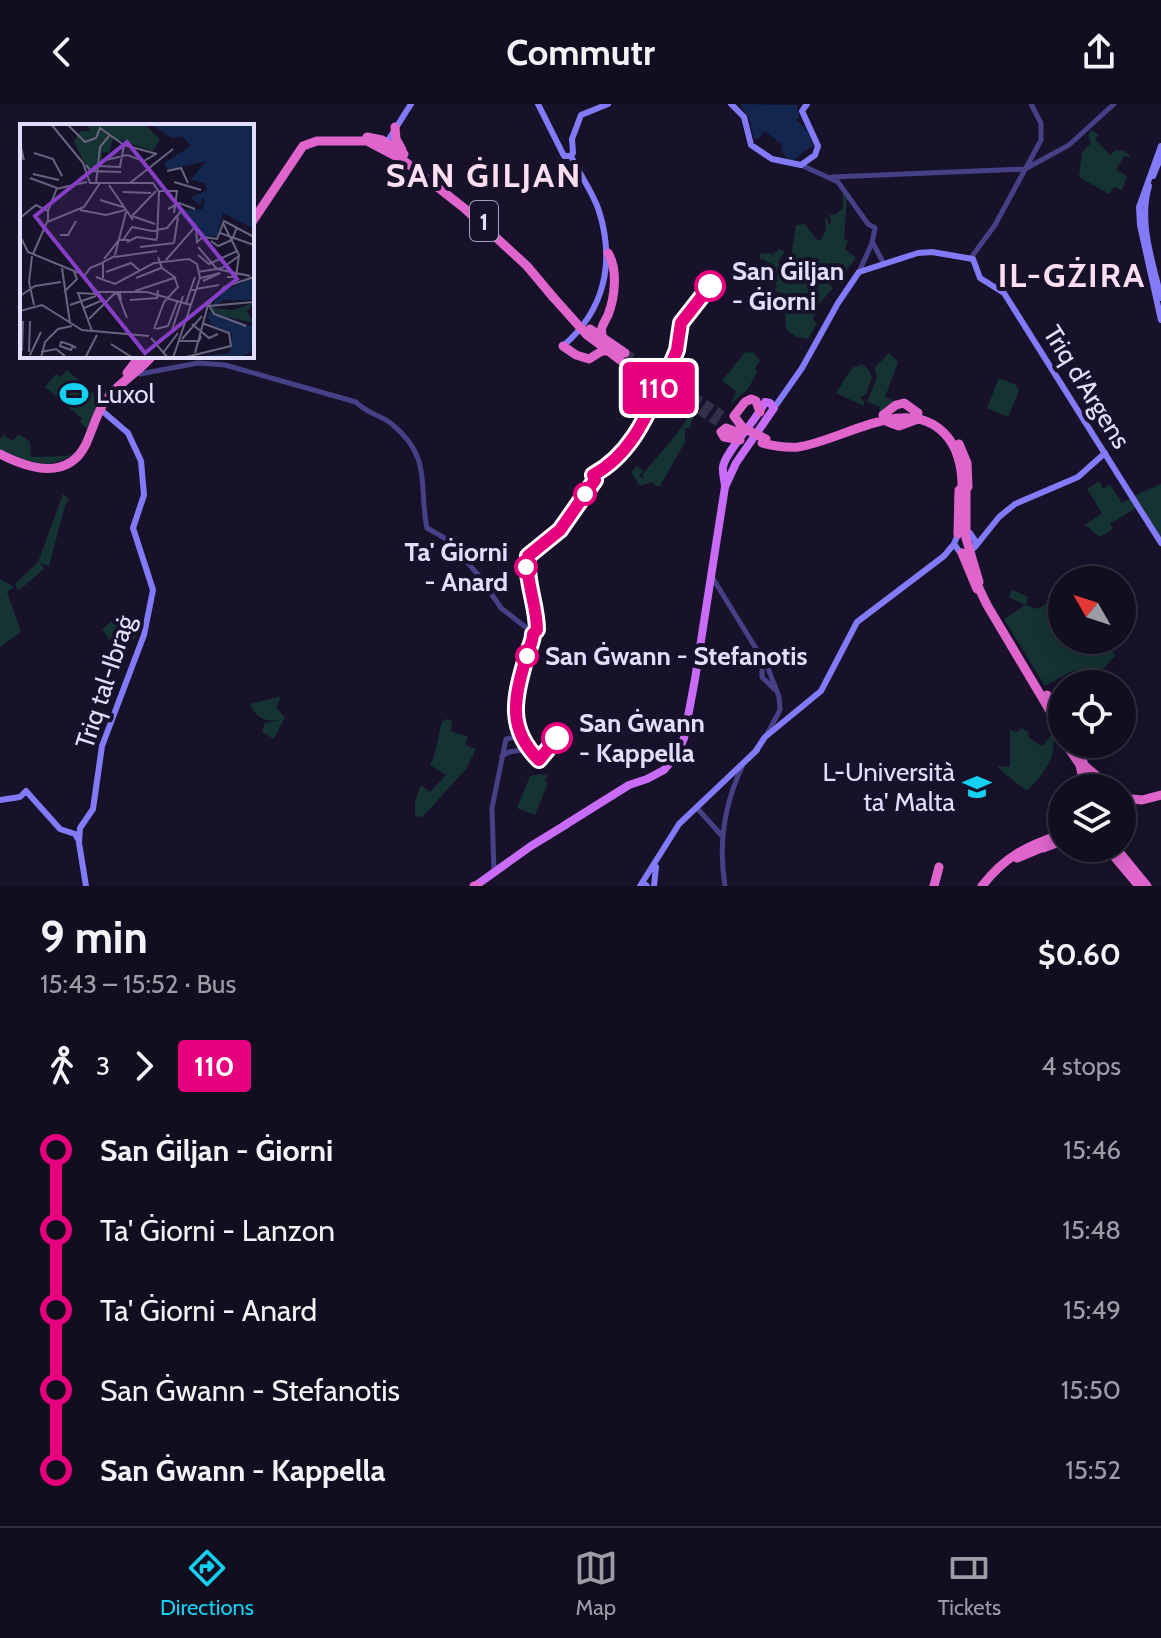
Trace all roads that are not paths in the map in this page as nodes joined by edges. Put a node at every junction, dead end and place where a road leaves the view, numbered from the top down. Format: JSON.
{"nodes":[{"id":1,"x":411,"y":104,"type":"edge"},
{"id":2,"x":538,"y":104,"type":"edge"},
{"id":3,"x":608,"y":104,"type":"edge"},
{"id":4,"x":731,"y":104,"type":"edge"},
{"id":5,"x":807,"y":104,"type":"edge"},
{"id":6,"x":1031,"y":104,"type":"edge"},
{"id":7,"x":1114,"y":104,"type":"edge"},
{"id":8,"x":396,"y":122,"type":"junction"},
{"id":9,"x":575,"y":130,"type":"junction"},
{"id":10,"x":562,"y":137,"type":"junction"},
{"id":11,"x":379,"y":141,"type":"junction"},
{"id":12,"x":1161,"y":146,"type":"edge"},
{"id":13,"x":561,"y":150,"type":"junction"},
{"id":14,"x":572,"y":152,"type":"junction"},
{"id":15,"x":1161,"y":157,"type":"edge"},
{"id":16,"x":405,"y":158,"type":"junction"},
{"id":17,"x":801,"y":165,"type":"junction"},
{"id":18,"x":1025,"y":169,"type":"junction"},
{"id":19,"x":836,"y":179,"type":"junction"},
{"id":20,"x":436,"y":191,"type":"dead end"},
{"id":21,"x":464,"y":208,"type":"junction"},
{"id":22,"x":1142,"y":208,"type":"junction"},
{"id":23,"x":254,"y":221,"type":"edge"},
{"id":24,"x":872,"y":243,"type":"junction"},
{"id":25,"x":608,"y":253,"type":"junction"},
{"id":26,"x":973,"y":259,"type":"junction"},
{"id":27,"x":884,"y":264,"type":"junction"},
{"id":28,"x":859,"y":272,"type":"junction"},
{"id":29,"x":554,"y":295,"type":"junction"},
{"id":30,"x":1161,"y":298,"type":"edge"},
{"id":31,"x":1161,"y":320,"type":"edge"},
{"id":32,"x":601,"y":326,"type":"junction"},
{"id":33,"x":588,"y":328,"type":"junction"},
{"id":34,"x":563,"y":346,"type":"joint"},
{"id":35,"x":601,"y":347,"type":"junction"},
{"id":36,"x":622,"y":356,"type":"tunnel mouth"},
{"id":37,"x":148,"y":358,"type":"edge"},
{"id":38,"x":140,"y":374,"type":"junction"},
{"id":39,"x":125,"y":377,"type":"junction"},
{"id":40,"x":772,"y":403,"type":"junction"},
{"id":41,"x":100,"y":409,"type":"junction"},
{"id":42,"x":760,"y":412,"type":"junction"},
{"id":43,"x":919,"y":416,"type":"junction"},
{"id":44,"x":720,"y":419,"type":"junction"},
{"id":45,"x":739,"y":437,"type":"junction"},
{"id":46,"x":764,"y":441,"type":"junction"},
{"id":47,"x":959,"y":444,"type":"junction"},
{"id":48,"x":0,"y":452,"type":"edge"},
{"id":49,"x":1105,"y":453,"type":"junction"},
{"id":50,"x":960,"y":467,"type":"junction"},
{"id":51,"x":728,"y":469,"type":"junction"},
{"id":52,"x":1069,"y":481,"type":"junction"},
{"id":53,"x":1001,"y":510,"type":"dead end"},
{"id":54,"x":991,"y":523,"type":"junction"},
{"id":55,"x":971,"y":533,"type":"junction"},
{"id":56,"x":1161,"y":543,"type":"edge"},
{"id":57,"x":958,"y":546,"type":"junction"},
{"id":58,"x":974,"y":548,"type":"junction"},
{"id":59,"x":711,"y":576,"type":"junction"},
{"id":60,"x":978,"y":582,"type":"junction"},
{"id":61,"x":991,"y":607,"type":"junction"},
{"id":62,"x":1036,"y":685,"type":"junction"},
{"id":63,"x":1048,"y":701,"type":"edge"},
{"id":64,"x":1048,"y":706,"type":"edge"},
{"id":65,"x":1048,"y":709,"type":"edge"},
{"id":66,"x":776,"y":725,"type":"junction"},
{"id":67,"x":528,"y":749,"type":"dead end"},
{"id":68,"x":507,"y":750,"type":"junction"},
{"id":69,"x":755,"y":752,"type":"junction"},
{"id":70,"x":742,"y":767,"type":"junction"},
{"id":71,"x":634,"y":784,"type":"junction"},
{"id":72,"x":1161,"y":798,"type":"edge"},
{"id":73,"x":0,"y":800,"type":"edge"},
{"id":74,"x":1136,"y":800,"type":"edge"},
{"id":75,"x":697,"y":808,"type":"junction"},
{"id":76,"x":565,"y":825,"type":"junction"},
{"id":77,"x":77,"y":834,"type":"junction"},
{"id":78,"x":723,"y":837,"type":"junction"},
{"id":79,"x":1048,"y":841,"type":"edge"},
{"id":80,"x":1125,"y":862,"type":"edge"},
{"id":81,"x":936,"y":867,"type":"dead end"},
{"id":82,"x":484,"y":880,"type":"edge"},
{"id":83,"x":648,"y":884,"type":"edge"},
{"id":84,"x":987,"y":884,"type":"edge"},
{"id":85,"x":86,"y":886,"type":"edge"},
{"id":86,"x":725,"y":886,"type":"edge"},
{"id":87,"x":932,"y":886,"type":"edge"},
{"id":88,"x":1144,"y":886,"type":"edge"}],
"edges":[{"from":1,"to":8,"type":"main road"},
{"from":2,"to":10,"type":"main road"},
{"from":3,"to":9,"type":"main road"},
{"from":4,"to":17,"type":"main road"},
{"from":5,"to":17,"type":"main road"},
{"from":6,"to":18,"type":"street"},
{"from":7,"to":18,"type":"street"},
{"from":8,"to":11,"type":"highway"},
{"from":8,"to":11,"type":"main road"},
{"from":8,"to":16,"type":"highway"},
{"from":9,"to":10,"type":"main road"},
{"from":9,"to":14,"type":"main road"},
{"from":10,"to":13,"type":"main road"},
{"from":10,"to":13,"type":"main road"},
{"from":10,"to":14,"type":"main road"},
{"from":11,"to":16,"type":"highway"},
{"from":11,"to":23,"type":"highway"},
{"from":12,"to":22,"type":"main road"},
{"from":13,"to":14,"type":"main road"},
{"from":14,"to":25,"type":"main road"},
{"from":15,"to":22,"type":"main road"},
{"from":16,"to":21,"type":"highway","number":"1"},
{"from":16,"to":29,"type":"highway","number":"1"},
{"from":17,"to":19,"type":"street"},
{"from":18,"to":19,"type":"street"},
{"from":18,"to":26,"type":"street"},
{"from":19,"to":24,"type":"street"},
{"from":20,"to":21,"type":"highway"},
{"from":21,"to":29,"type":"highway","number":"1"},
{"from":22,"to":30,"type":"main road"},
{"from":22,"to":31,"type":"main road"},
{"from":24,"to":27,"type":"street"},
{"from":24,"to":28,"type":"street"},
{"from":25,"to":32,"type":"highway"},
{"from":25,"to":33,"type":"main road"},
{"from":26,"to":27,"type":"main road"},
{"from":26,"to":49,"type":"main road","name":"Triq d'Argens"},
{"from":27,"to":28,"type":"main road"},
{"from":28,"to":40,"type":"main road"},
{"from":29,"to":33,"type":"highway","number":"1","bridge":true},
{"from":32,"to":33,"type":"highway"},
{"from":32,"to":35,"type":"highway"},
{"from":33,"to":34,"type":"main road"},
{"from":33,"to":35,"type":"highway","number":"1"},
{"from":34,"to":35,"type":"highway"},
{"from":35,"to":36,"type":"highway","number":"1"},
{"from":37,"to":38,"type":"highway"},
{"from":37,"to":39,"type":"highway"},
{"from":38,"to":39,"type":"highway"},
{"from":38,"to":68,"type":"street"},
{"from":39,"to":41,"type":"highway"},
{"from":39,"to":48,"type":"highway"},
{"from":40,"to":42,"type":"main road"},
{"from":40,"to":44,"type":"highway"},
{"from":40,"to":51,"type":"main road"},
{"from":41,"to":48,"type":"highway"},
{"from":41,"to":77,"type":"main road","name":"Triq tal-Ibraġ"},
{"from":42,"to":45,"type":"main road"},
{"from":42,"to":45,"type":"highway"},
{"from":43,"to":46,"type":"highway"},
{"from":43,"to":46,"type":"highway"},
{"from":43,"to":47,"type":"highway"},
{"from":43,"to":50,"type":"highway"},
{"from":44,"to":45,"type":"highway"},
{"from":44,"to":45,"type":"highway"},
{"from":45,"to":46,"type":"highway","bridge":true},
{"from":45,"to":51,"type":"main road"},
{"from":47,"to":55,"type":"highway"},
{"from":47,"to":60,"type":"highway","bridge":true},
{"from":49,"to":52,"type":"main road"},
{"from":49,"to":56,"type":"main road","name":"Triq d'Argens"},
{"from":50,"to":57,"type":"highway"},
{"from":50,"to":60,"type":"highway","bridge":true},
{"from":51,"to":59,"type":"main road"},
{"from":52,"to":54,"type":"main road"},
{"from":52,"to":58,"type":"main road"},
{"from":53,"to":54,"type":"main road"},
{"from":54,"to":55,"type":"main road"},
{"from":55,"to":57,"type":"main road"},
{"from":55,"to":58,"type":"main road"},
{"from":57,"to":58,"type":"main road"},
{"from":57,"to":61,"type":"highway"},
{"from":57,"to":66,"type":"main road"},
{"from":58,"to":61,"type":"highway"},
{"from":59,"to":66,"type":"street"},
{"from":59,"to":71,"type":"main road"},
{"from":60,"to":61,"type":"highway"},
{"from":61,"to":62,"type":"highway"},
{"from":62,"to":63,"type":"highway"},
{"from":62,"to":64,"type":"highway"},
{"from":62,"to":65,"type":"highway"},
{"from":66,"to":69,"type":"main road"},
{"from":66,"to":69,"type":"main road"},
{"from":67,"to":68,"type":"street"},
{"from":68,"to":82,"type":"street"},
{"from":69,"to":70,"type":"main road"},
{"from":70,"to":75,"type":"main road"},
{"from":70,"to":78,"type":"street"},
{"from":71,"to":76,"type":"main road"},
{"from":71,"to":76,"type":"main road"},
{"from":72,"to":74,"type":"highway"},
{"from":73,"to":77,"type":"main road"},
{"from":75,"to":78,"type":"street"},
{"from":75,"to":83,"type":"main road"},
{"from":76,"to":82,"type":"main road"},
{"from":77,"to":85,"type":"main road"},
{"from":78,"to":86,"type":"street"},
{"from":79,"to":84,"type":"highway"},
{"from":80,"to":88,"type":"highway"},
{"from":81,"to":87,"type":"highway"}]}
